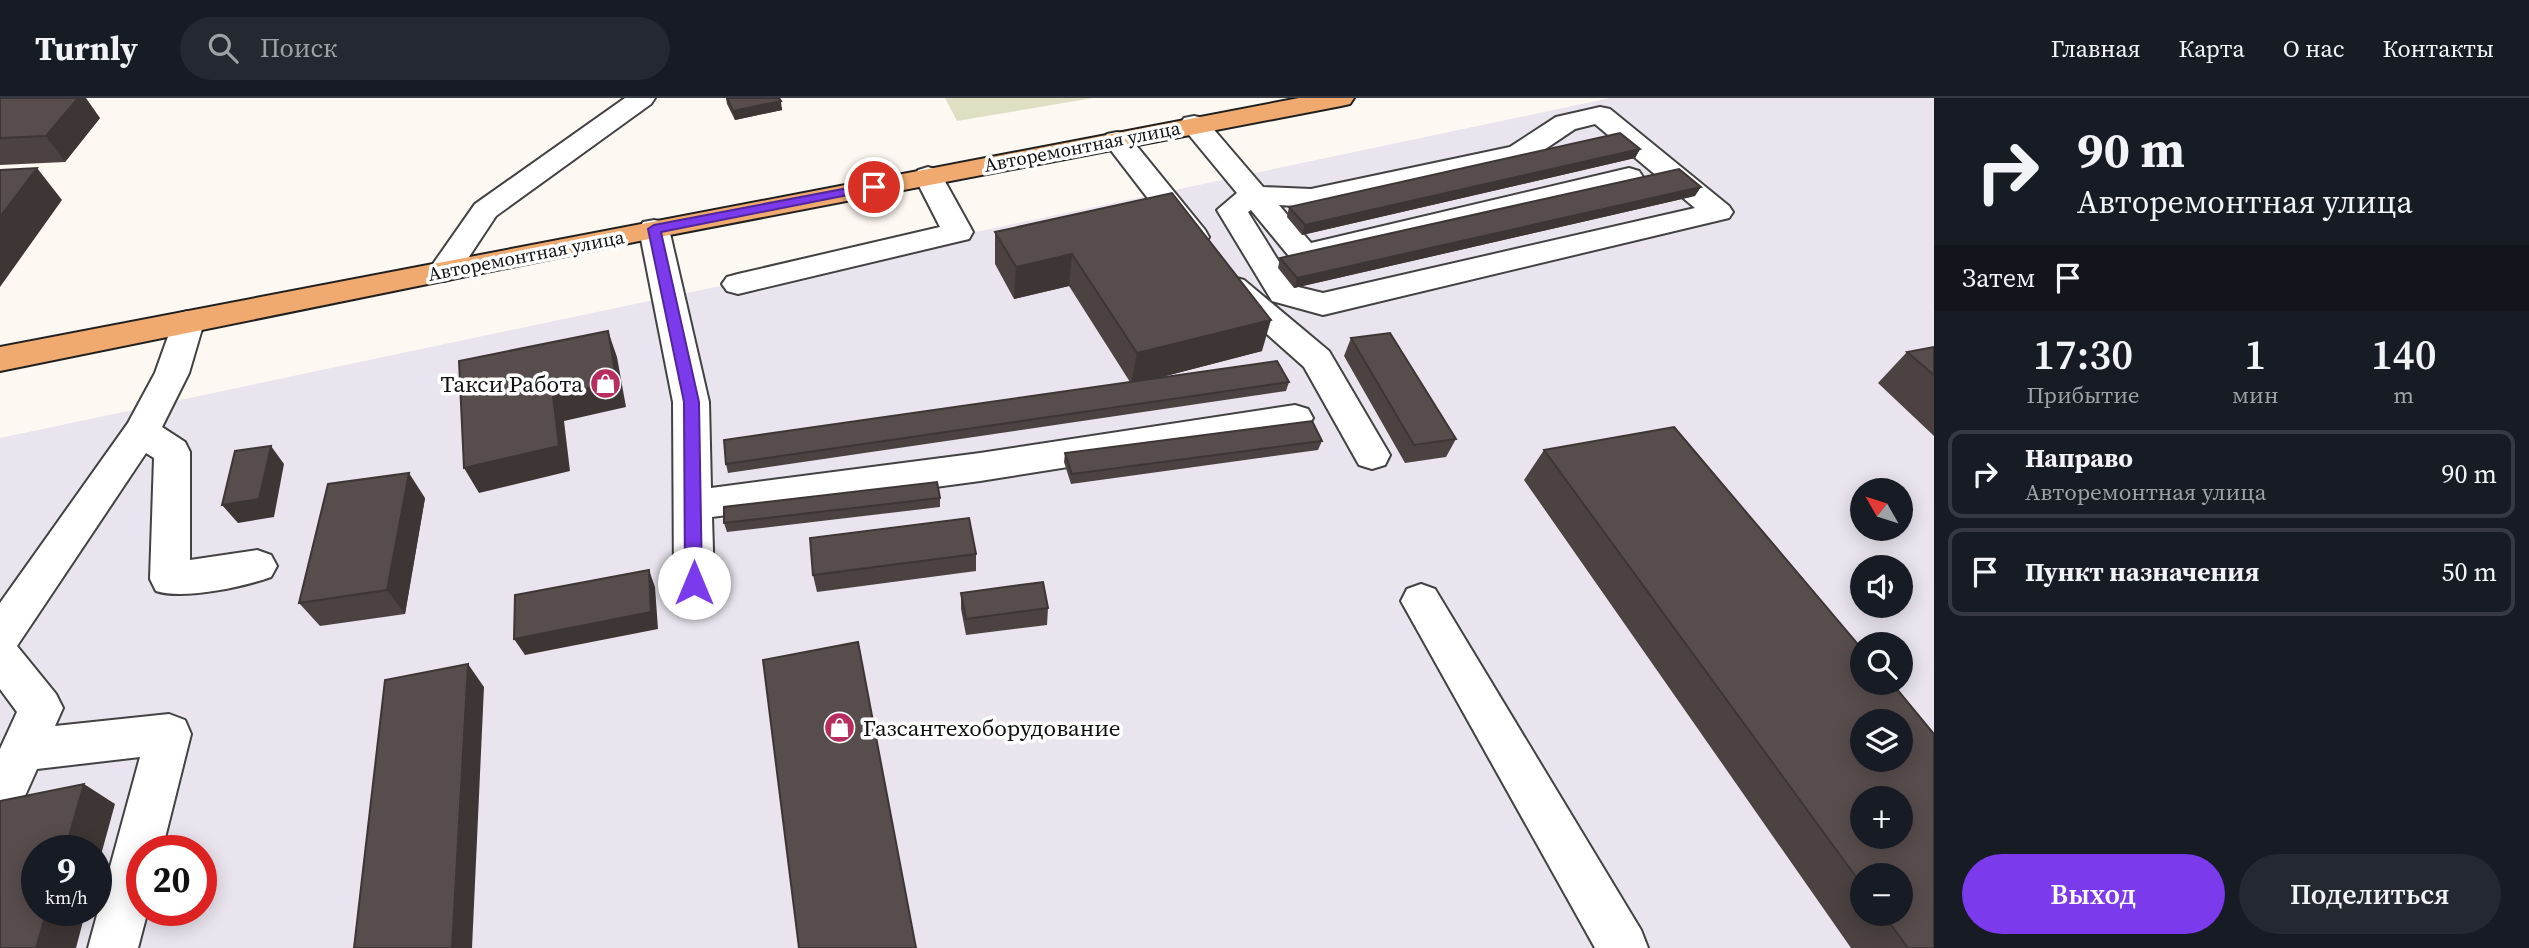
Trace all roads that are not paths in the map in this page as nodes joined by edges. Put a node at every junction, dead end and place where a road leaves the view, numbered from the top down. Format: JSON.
{"nodes":[{"id":1,"x":642,"y":98,"type":"edge"},
{"id":2,"x":1341,"y":98,"type":"edge"},
{"id":3,"x":1194,"y":124,"type":"junction"},
{"id":4,"x":1117,"y":140,"type":"junction"},
{"id":5,"x":929,"y":176,"type":"junction"},
{"id":6,"x":1629,"y":177,"type":"edge"},
{"id":7,"x":1254,"y":195,"type":"junction"},
{"id":8,"x":654,"y":229,"type":"junction"},
{"id":9,"x":444,"y":271,"type":"junction"},
{"id":10,"x":738,"y":284,"type":"dead end"},
{"id":11,"x":188,"y":322,"type":"junction"},
{"id":12,"x":0,"y":359,"type":"edge"},
{"id":13,"x":1295,"y":418,"type":"dead end"},
{"id":14,"x":142,"y":431,"type":"junction"},
{"id":15,"x":1372,"y":454,"type":"dead end"},
{"id":16,"x":693,"y":505,"type":"junction"},
{"id":17,"x":257,"y":566,"type":"dead end"},
{"id":18,"x":694,"y":583,"type":"dead end"},
{"id":19,"x":1421,"y":601,"type":"dead end"},
{"id":20,"x":0,"y":636,"type":"edge"},
{"id":21,"x":0,"y":657,"type":"edge"},
{"id":22,"x":22,"y":750,"type":"junction"},
{"id":23,"x":0,"y":800,"type":"edge"},
{"id":24,"x":113,"y":948,"type":"edge"},
{"id":25,"x":1623,"y":948,"type":"edge"}],
"edges":[{"from":1,"to":9,"type":"lane"},
{"from":2,"to":3,"type":"main road","name":"Авторемонтная улица"},
{"from":3,"to":4,"type":"main road","name":"Авторемонтная улица"},
{"from":3,"to":7,"type":"lane"},
{"from":4,"to":5,"type":"main road","name":"Авторемонтная улица"},
{"from":4,"to":15,"type":"lane"},
{"from":5,"to":8,"type":"main road","name":"Авторемонтная улица"},
{"from":5,"to":10,"type":"lane"},
{"from":6,"to":7,"type":"lane"},
{"from":7,"to":7,"type":"lane"},
{"from":8,"to":9,"type":"main road","name":"Авторемонтная улица"},
{"from":8,"to":16,"type":"lane"},
{"from":9,"to":11,"type":"main road","name":"Авторемонтная улица"},
{"from":11,"to":12,"type":"main road","name":"Авторемонтная улица"},
{"from":11,"to":14,"type":"lane"},
{"from":13,"to":16,"type":"lane"},
{"from":14,"to":17,"type":"lane"},
{"from":14,"to":20,"type":"lane"},
{"from":16,"to":18,"type":"lane"},
{"from":19,"to":25,"type":"lane"},
{"from":21,"to":22,"type":"lane"},
{"from":22,"to":23,"type":"lane"},
{"from":22,"to":24,"type":"lane"}]}
